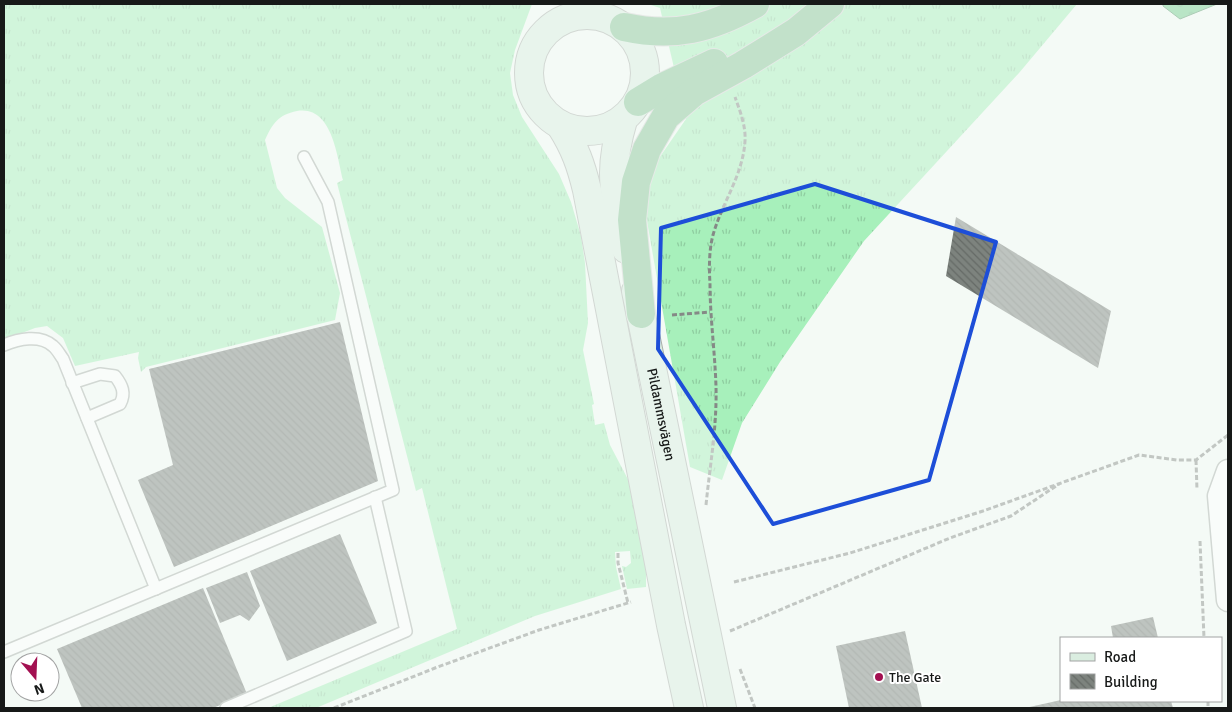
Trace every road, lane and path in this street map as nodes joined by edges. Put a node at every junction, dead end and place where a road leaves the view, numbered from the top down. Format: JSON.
{"nodes":[{"id":1,"x":554,"y":4,"type":"edge"},
{"id":2,"x":755,"y":4,"type":"edge"},
{"id":3,"x":824,"y":4,"type":"edge"},
{"id":4,"x":830,"y":4,"type":"edge"},
{"id":5,"x":615,"y":18,"type":"edge"},
{"id":6,"x":538,"y":39,"type":"junction"},
{"id":7,"x":734,"y":94,"type":"dead end"},
{"id":8,"x":630,"y":111,"type":"junction"},
{"id":9,"x":561,"y":126,"type":"junction"},
{"id":10,"x":304,"y":157,"type":"dead end"},
{"id":11,"x":710,"y":312,"type":"junction"},
{"id":12,"x":641,"y":314,"type":"junction"},
{"id":13,"x":672,"y":315,"type":"dead end"},
{"id":14,"x":4,"y":345,"type":"edge"},
{"id":15,"x":72,"y":383,"type":"junction"},
{"id":16,"x":87,"y":418,"type":"junction"},
{"id":17,"x":1228,"y":435,"type":"edge"},
{"id":18,"x":1196,"y":460,"type":"junction"},
{"id":19,"x":1228,"y":471,"type":"edge"},
{"id":20,"x":1064,"y":481,"type":"junction"},
{"id":21,"x":1197,"y":490,"type":"dead end"},
{"id":22,"x":375,"y":497,"type":"junction"},
{"id":23,"x":706,"y":506,"type":"dead end"},
{"id":24,"x":1200,"y":540,"type":"dead end"},
{"id":25,"x":618,"y":553,"type":"dead end"},
{"id":26,"x":734,"y":582,"type":"dead end"},
{"id":27,"x":156,"y":589,"type":"junction"},
{"id":28,"x":1228,"y":600,"type":"edge"},
{"id":29,"x":726,"y":624,"type":"dead end"},
{"id":30,"x":1204,"y":637,"type":"edge"},
{"id":31,"x":4,"y":652,"type":"edge"},
{"id":32,"x":740,"y":668,"type":"dead end"},
{"id":33,"x":226,"y":708,"type":"edge"},
{"id":34,"x":334,"y":708,"type":"edge"},
{"id":35,"x":689,"y":708,"type":"edge"},
{"id":36,"x":722,"y":708,"type":"edge"},
{"id":37,"x":754,"y":708,"type":"edge"}],
"edges":[{"from":1,"to":6,"type":"main road"},
{"from":2,"to":5,"type":"highway"},
{"from":3,"to":8,"type":"highway"},
{"from":4,"to":12,"type":"highway"},
{"from":5,"to":6,"type":"main road"},
{"from":5,"to":8,"type":"main road","name":"Pildammsvägen"},
{"from":6,"to":9,"type":"main road"},
{"from":7,"to":11,"type":"path"},
{"from":8,"to":9,"type":"main road"},
{"from":8,"to":12,"type":"main road","name":"Pildammsvägen"},
{"from":9,"to":35,"type":"main road"},
{"from":10,"to":22,"type":"lane"},
{"from":11,"to":13,"type":"path"},
{"from":11,"to":23,"type":"path"},
{"from":12,"to":36,"type":"main road","name":"Pildammsvägen"},
{"from":14,"to":15,"type":"lane"},
{"from":15,"to":16,"type":"lane"},
{"from":15,"to":16,"type":"lane"},
{"from":16,"to":27,"type":"lane"},
{"from":17,"to":18,"type":"path"},
{"from":18,"to":20,"type":"path"},
{"from":18,"to":21,"type":"path"},
{"from":19,"to":28,"type":"street"},
{"from":20,"to":26,"type":"path"},
{"from":20,"to":29,"type":"path"},
{"from":22,"to":27,"type":"lane"},
{"from":22,"to":33,"type":"lane"},
{"from":24,"to":30,"type":"path"},
{"from":25,"to":34,"type":"path"},
{"from":27,"to":31,"type":"lane"},
{"from":32,"to":37,"type":"path"}]}
